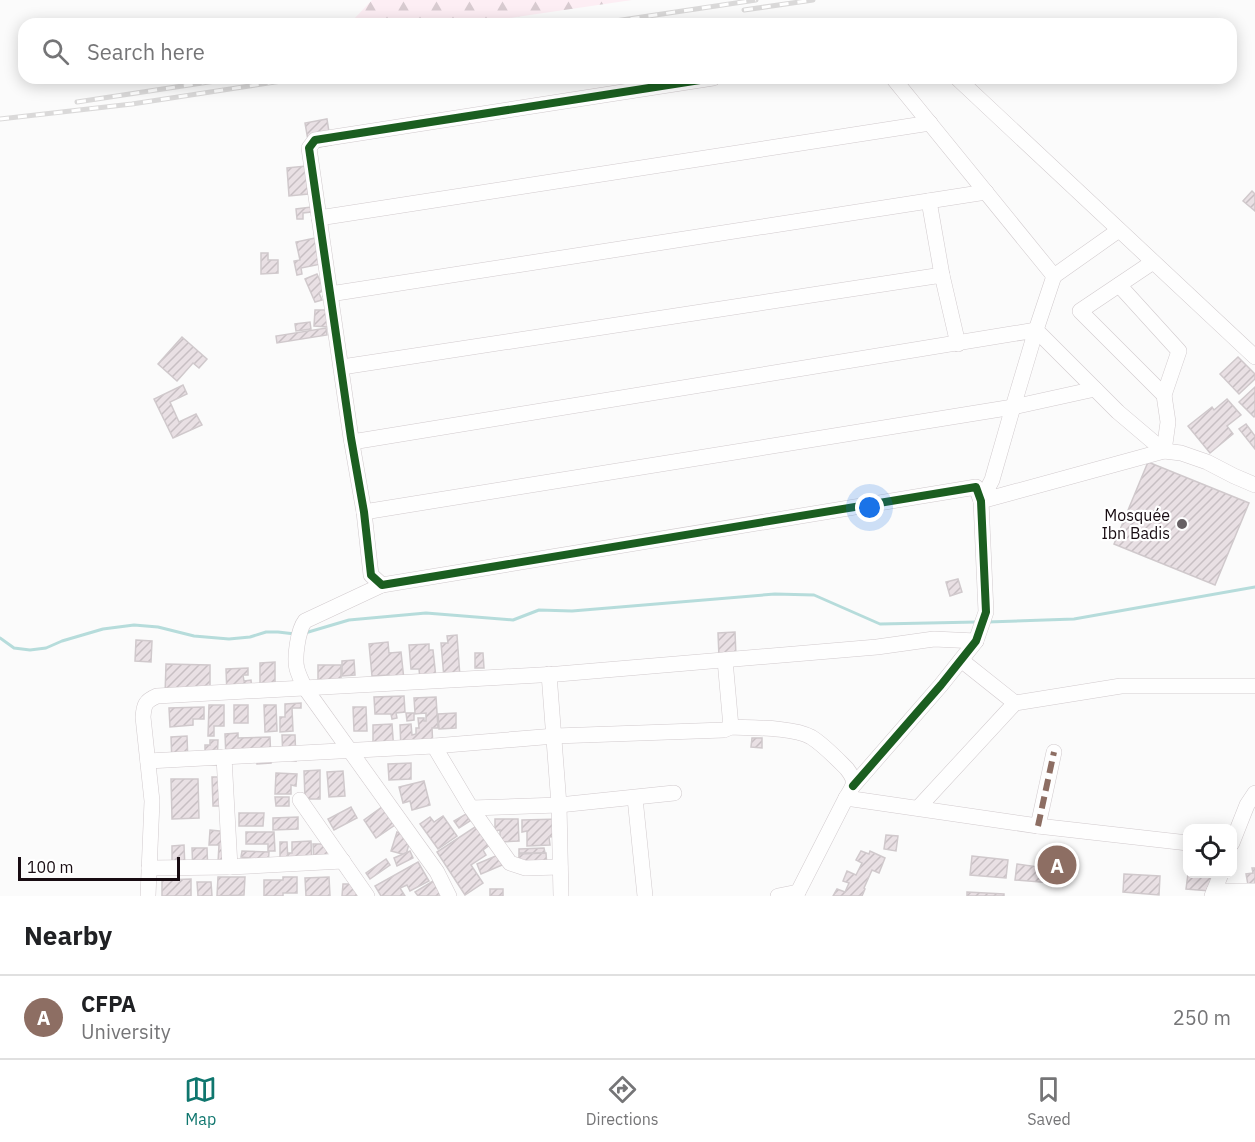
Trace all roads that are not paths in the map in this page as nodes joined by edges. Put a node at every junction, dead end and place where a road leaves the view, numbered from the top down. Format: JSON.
{"nodes":[{"id":1,"x":674,"y":84,"type":"edge"},
{"id":2,"x":898,"y":84,"type":"edge"},
{"id":3,"x":963,"y":84,"type":"edge"},
{"id":4,"x":930,"y":123,"type":"junction"},
{"id":5,"x":986,"y":192,"type":"junction"},
{"id":6,"x":930,"y":201,"type":"junction"},
{"id":7,"x":318,"y":218,"type":"junction"},
{"id":8,"x":1119,"y":230,"type":"junction"},
{"id":9,"x":1153,"y":262,"type":"junction"},
{"id":10,"x":942,"y":275,"type":"junction"},
{"id":11,"x":1054,"y":276,"type":"junction"},
{"id":12,"x":1119,"y":285,"type":"junction"},
{"id":13,"x":330,"y":294,"type":"junction"},
{"id":14,"x":1036,"y":330,"type":"junction"},
{"id":15,"x":958,"y":344,"type":"junction"},
{"id":16,"x":1255,"y":357,"type":"edge"},
{"id":17,"x":342,"y":367,"type":"junction"},
{"id":18,"x":1095,"y":389,"type":"junction"},
{"id":19,"x":1164,"y":395,"type":"junction"},
{"id":20,"x":1012,"y":407,"type":"junction"},
{"id":21,"x":352,"y":442,"type":"junction"},
{"id":22,"x":1164,"y":451,"type":"junction"},
{"id":23,"x":1255,"y":485,"type":"edge"},
{"id":24,"x":981,"y":501,"type":"junction"},
{"id":25,"x":364,"y":512,"type":"junction"},
{"id":26,"x":382,"y":585,"type":"junction"},
{"id":27,"x":976,"y":641,"type":"junction"},
{"id":28,"x":725,"y":660,"type":"junction"},
{"id":29,"x":961,"y":660,"type":"junction"},
{"id":30,"x":549,"y":674,"type":"junction"},
{"id":31,"x":1255,"y":686,"type":"edge"},
{"id":32,"x":305,"y":688,"type":"junction"},
{"id":33,"x":1015,"y":703,"type":"junction"},
{"id":34,"x":731,"y":727,"type":"junction"},
{"id":35,"x":555,"y":736,"type":"junction"},
{"id":36,"x":434,"y":747,"type":"junction"},
{"id":37,"x":350,"y":751,"type":"junction"},
{"id":38,"x":1054,"y":752,"type":"dead end"},
{"id":39,"x":224,"y":757,"type":"junction"},
{"id":40,"x":148,"y":760,"type":"junction"},
{"id":41,"x":850,"y":792,"type":"junction"},
{"id":42,"x":1255,"y":793,"type":"edge"},
{"id":43,"x":674,"y":794,"type":"dead end"},
{"id":44,"x":635,"y":798,"type":"junction"},
{"id":45,"x":300,"y":800,"type":"dead end"},
{"id":46,"x":559,"y":805,"type":"junction"},
{"id":47,"x":471,"y":808,"type":"junction"},
{"id":48,"x":918,"y":808,"type":"junction"},
{"id":49,"x":1038,"y":826,"type":"junction"},
{"id":50,"x":1237,"y":832,"type":"edge"},
{"id":51,"x":1183,"y":842,"type":"edge"},
{"id":52,"x":343,"y":861,"type":"junction"},
{"id":53,"x":230,"y":867,"type":"junction"},
{"id":54,"x":560,"y":867,"type":"junction"},
{"id":55,"x":149,"y":868,"type":"junction"},
{"id":56,"x":1219,"y":878,"type":"edge"},
{"id":57,"x":1213,"y":893,"type":"edge"},
{"id":58,"x":797,"y":894,"type":"edge"},
{"id":59,"x":148,"y":896,"type":"edge"},
{"id":60,"x":367,"y":896,"type":"edge"},
{"id":61,"x":449,"y":896,"type":"edge"},
{"id":62,"x":561,"y":896,"type":"edge"},
{"id":63,"x":645,"y":896,"type":"edge"},
{"id":64,"x":778,"y":896,"type":"edge"},
{"id":65,"x":1255,"y":896,"type":"edge"}],
"edges":[{"from":1,"to":7,"type":"street"},
{"from":2,"to":4,"type":"street"},
{"from":3,"to":8,"type":"street"},
{"from":4,"to":5,"type":"street"},
{"from":4,"to":7,"type":"street"},
{"from":5,"to":6,"type":"street"},
{"from":5,"to":11,"type":"street"},
{"from":6,"to":10,"type":"street"},
{"from":6,"to":13,"type":"street"},
{"from":7,"to":13,"type":"street"},
{"from":8,"to":9,"type":"street"},
{"from":8,"to":11,"type":"street"},
{"from":9,"to":12,"type":"street"},
{"from":9,"to":16,"type":"street"},
{"from":10,"to":15,"type":"street"},
{"from":10,"to":17,"type":"street"},
{"from":11,"to":14,"type":"street"},
{"from":12,"to":19,"type":"street"},
{"from":12,"to":19,"type":"street"},
{"from":13,"to":17,"type":"street"},
{"from":14,"to":15,"type":"street"},
{"from":14,"to":18,"type":"street"},
{"from":14,"to":20,"type":"street"},
{"from":15,"to":21,"type":"street"},
{"from":17,"to":21,"type":"street"},
{"from":18,"to":20,"type":"street"},
{"from":18,"to":22,"type":"street"},
{"from":19,"to":22,"type":"street"},
{"from":20,"to":24,"type":"street"},
{"from":20,"to":25,"type":"street"},
{"from":21,"to":25,"type":"street"},
{"from":22,"to":23,"type":"street"},
{"from":22,"to":24,"type":"street"},
{"from":24,"to":26,"type":"street"},
{"from":24,"to":27,"type":"street"},
{"from":25,"to":26,"type":"street"},
{"from":26,"to":32,"type":"street"},
{"from":27,"to":28,"type":"street"},
{"from":27,"to":29,"type":"street"},
{"from":28,"to":30,"type":"street"},
{"from":28,"to":34,"type":"street"},
{"from":29,"to":33,"type":"street"},
{"from":29,"to":41,"type":"street"},
{"from":30,"to":32,"type":"street"},
{"from":30,"to":35,"type":"street"},
{"from":31,"to":33,"type":"street"},
{"from":32,"to":37,"type":"street"},
{"from":32,"to":40,"type":"street"},
{"from":33,"to":48,"type":"street"},
{"from":34,"to":35,"type":"street"},
{"from":34,"to":41,"type":"street"},
{"from":35,"to":36,"type":"street"},
{"from":35,"to":46,"type":"street"},
{"from":36,"to":37,"type":"street"},
{"from":36,"to":47,"type":"street"},
{"from":37,"to":39,"type":"street"},
{"from":37,"to":61,"type":"street"},
{"from":38,"to":49,"type":"street"},
{"from":39,"to":40,"type":"street"},
{"from":39,"to":53,"type":"street"},
{"from":40,"to":55,"type":"street"},
{"from":41,"to":48,"type":"street"},
{"from":41,"to":58,"type":"street"},
{"from":42,"to":50,"type":"street"},
{"from":43,"to":44,"type":"street"},
{"from":44,"to":46,"type":"street"},
{"from":44,"to":63,"type":"street"},
{"from":45,"to":52,"type":"street"},
{"from":46,"to":47,"type":"street"},
{"from":46,"to":54,"type":"street"},
{"from":47,"to":54,"type":"street"},
{"from":48,"to":49,"type":"street"},
{"from":49,"to":51,"type":"street"},
{"from":52,"to":53,"type":"street"},
{"from":52,"to":60,"type":"street"},
{"from":53,"to":55,"type":"street"},
{"from":54,"to":62,"type":"street"},
{"from":55,"to":59,"type":"street"},
{"from":56,"to":57,"type":"street"},
{"from":57,"to":65,"type":"street"},
{"from":58,"to":64,"type":"street"}]}
